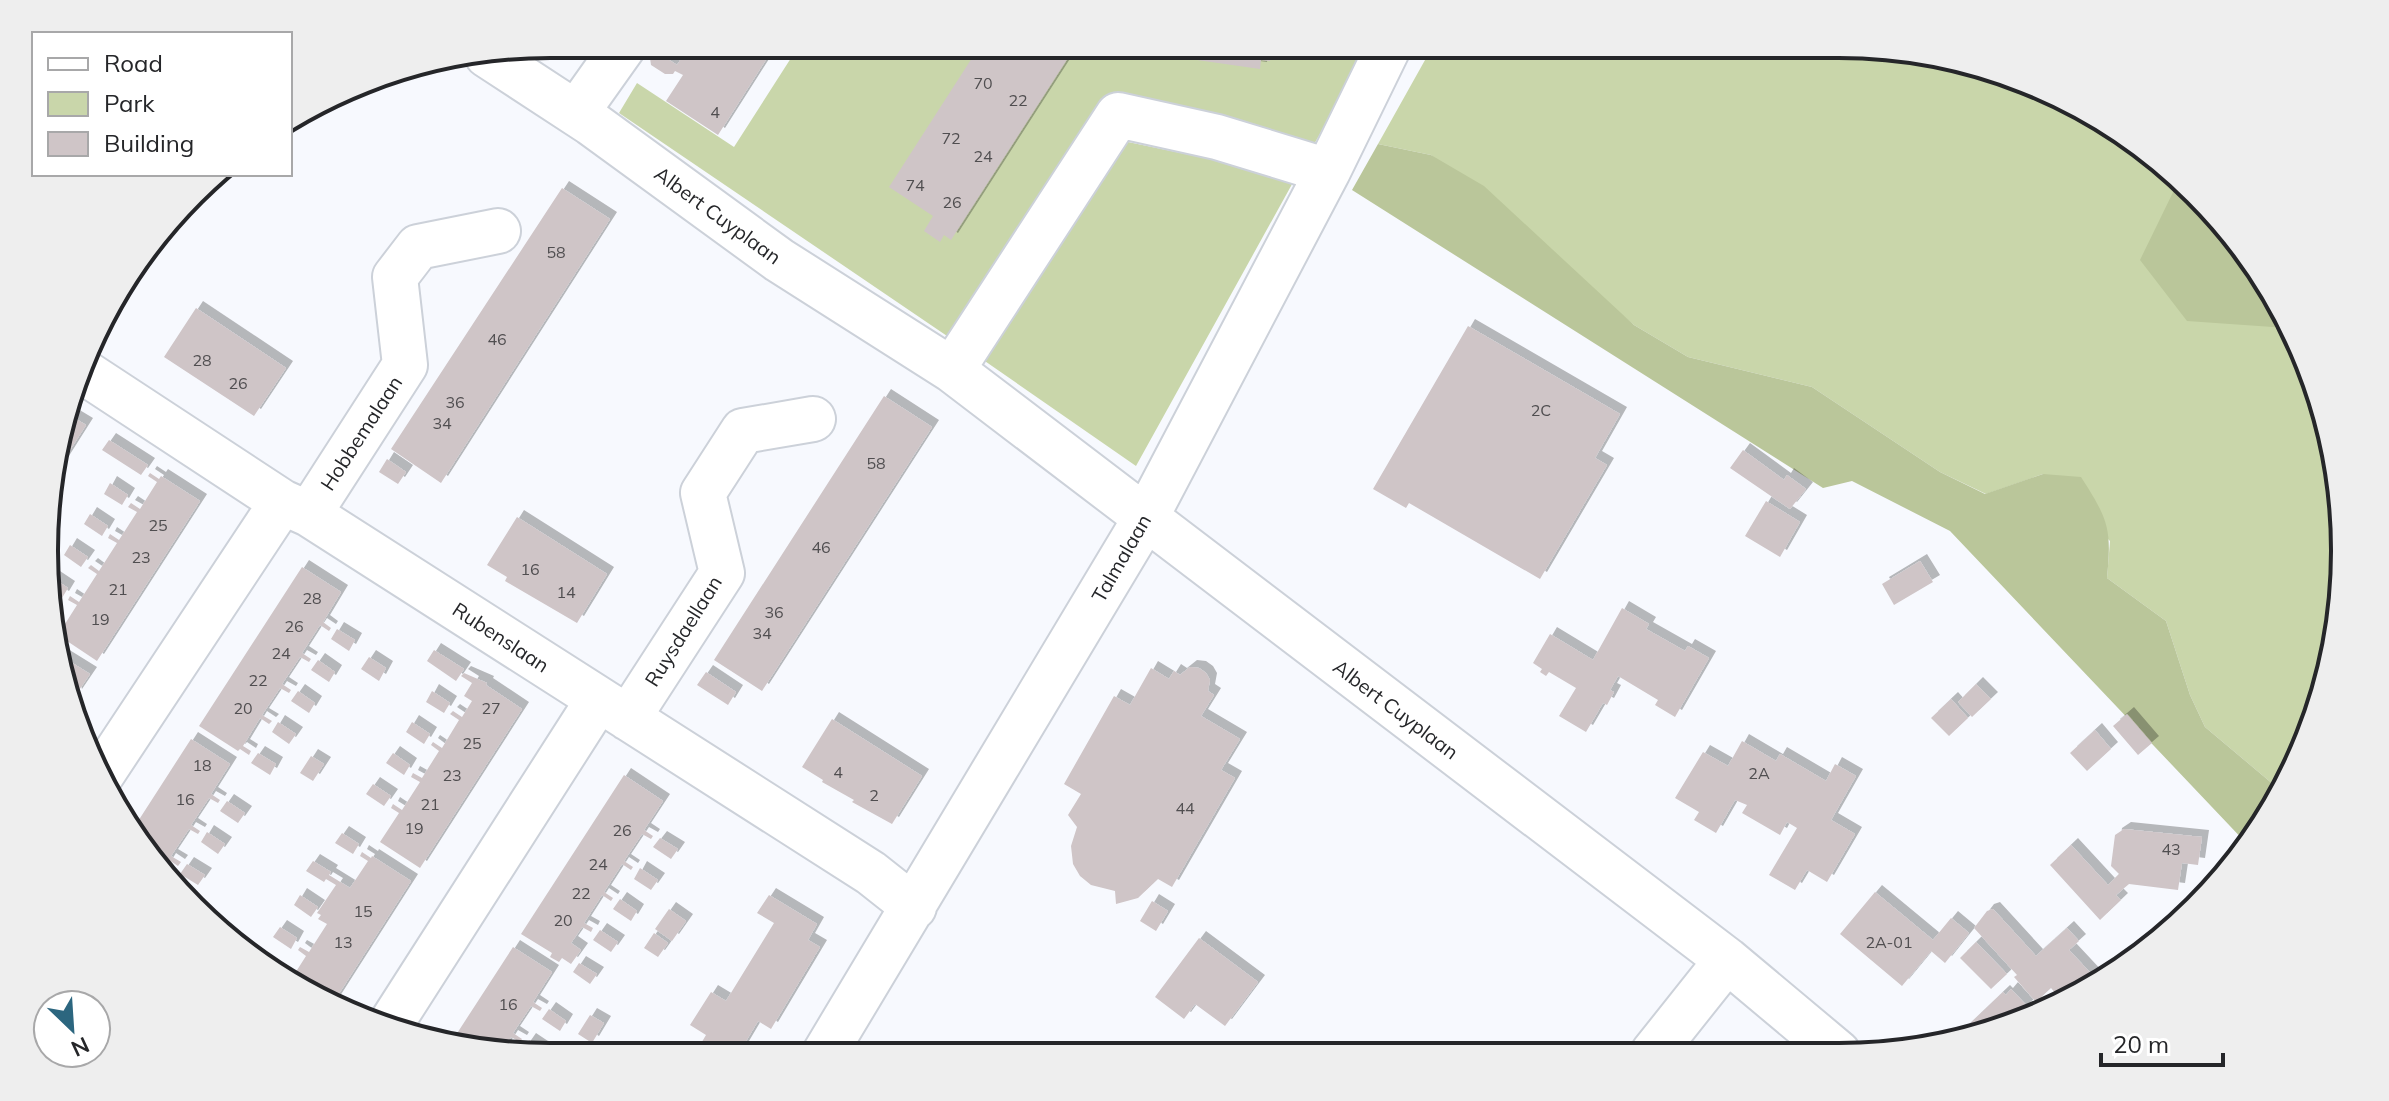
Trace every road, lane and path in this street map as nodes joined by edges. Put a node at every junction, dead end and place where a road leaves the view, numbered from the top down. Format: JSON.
{"nodes":[{"id":1,"x":615,"y":58,"type":"edge"},
{"id":2,"x":1383,"y":58,"type":"edge"},
{"id":3,"x":496,"y":61,"type":"edge"},
{"id":4,"x":576,"y":113,"type":"junction"},
{"id":5,"x":1328,"y":171,"type":"junction"},
{"id":6,"x":498,"y":231,"type":"dead end"},
{"id":7,"x":952,"y":370,"type":"junction"},
{"id":8,"x":90,"y":376,"type":"edge"},
{"id":9,"x":813,"y":419,"type":"dead end"},
{"id":10,"x":296,"y":508,"type":"junction"},
{"id":11,"x":1145,"y":519,"type":"junction"},
{"id":12,"x":613,"y":709,"type":"junction"},
{"id":13,"x":108,"y":766,"type":"edge"},
{"id":14,"x":914,"y":907,"type":"junction"},
{"id":15,"x":1727,"y":960,"type":"junction"},
{"id":16,"x":395,"y":1018,"type":"edge"},
{"id":17,"x":831,"y":1043,"type":"edge"},
{"id":18,"x":1661,"y":1043,"type":"edge"},
{"id":19,"x":1826,"y":1043,"type":"edge"}],
"edges":[{"from":1,"to":4,"type":"street"},
{"from":2,"to":5,"type":"street","name":"Talmalaan"},
{"from":3,"to":4,"type":"street","name":"Albert Cuyplaan"},
{"from":4,"to":7,"type":"street","name":"Albert Cuyplaan"},
{"from":5,"to":7,"type":"street"},
{"from":5,"to":11,"type":"street","name":"Talmalaan"},
{"from":6,"to":10,"type":"street","name":"Hobbemalaan"},
{"from":7,"to":11,"type":"street","name":"Albert Cuyplaan"},
{"from":8,"to":10,"type":"street","name":"Rubenslaan"},
{"from":9,"to":12,"type":"street","name":"Ruysdaellaan"},
{"from":10,"to":12,"type":"street","name":"Rubenslaan"},
{"from":10,"to":13,"type":"street","name":"Hobbemalaan"},
{"from":11,"to":14,"type":"street","name":"Talmalaan"},
{"from":11,"to":15,"type":"street","name":"Albert Cuyplaan"},
{"from":12,"to":14,"type":"street","name":"Rubenslaan"},
{"from":12,"to":16,"type":"street","name":"Ruysdaellaan"},
{"from":14,"to":17,"type":"street","name":"Talmalaan"},
{"from":15,"to":18,"type":"street"},
{"from":15,"to":19,"type":"street","name":"Albert Cuyplaan"}]}
